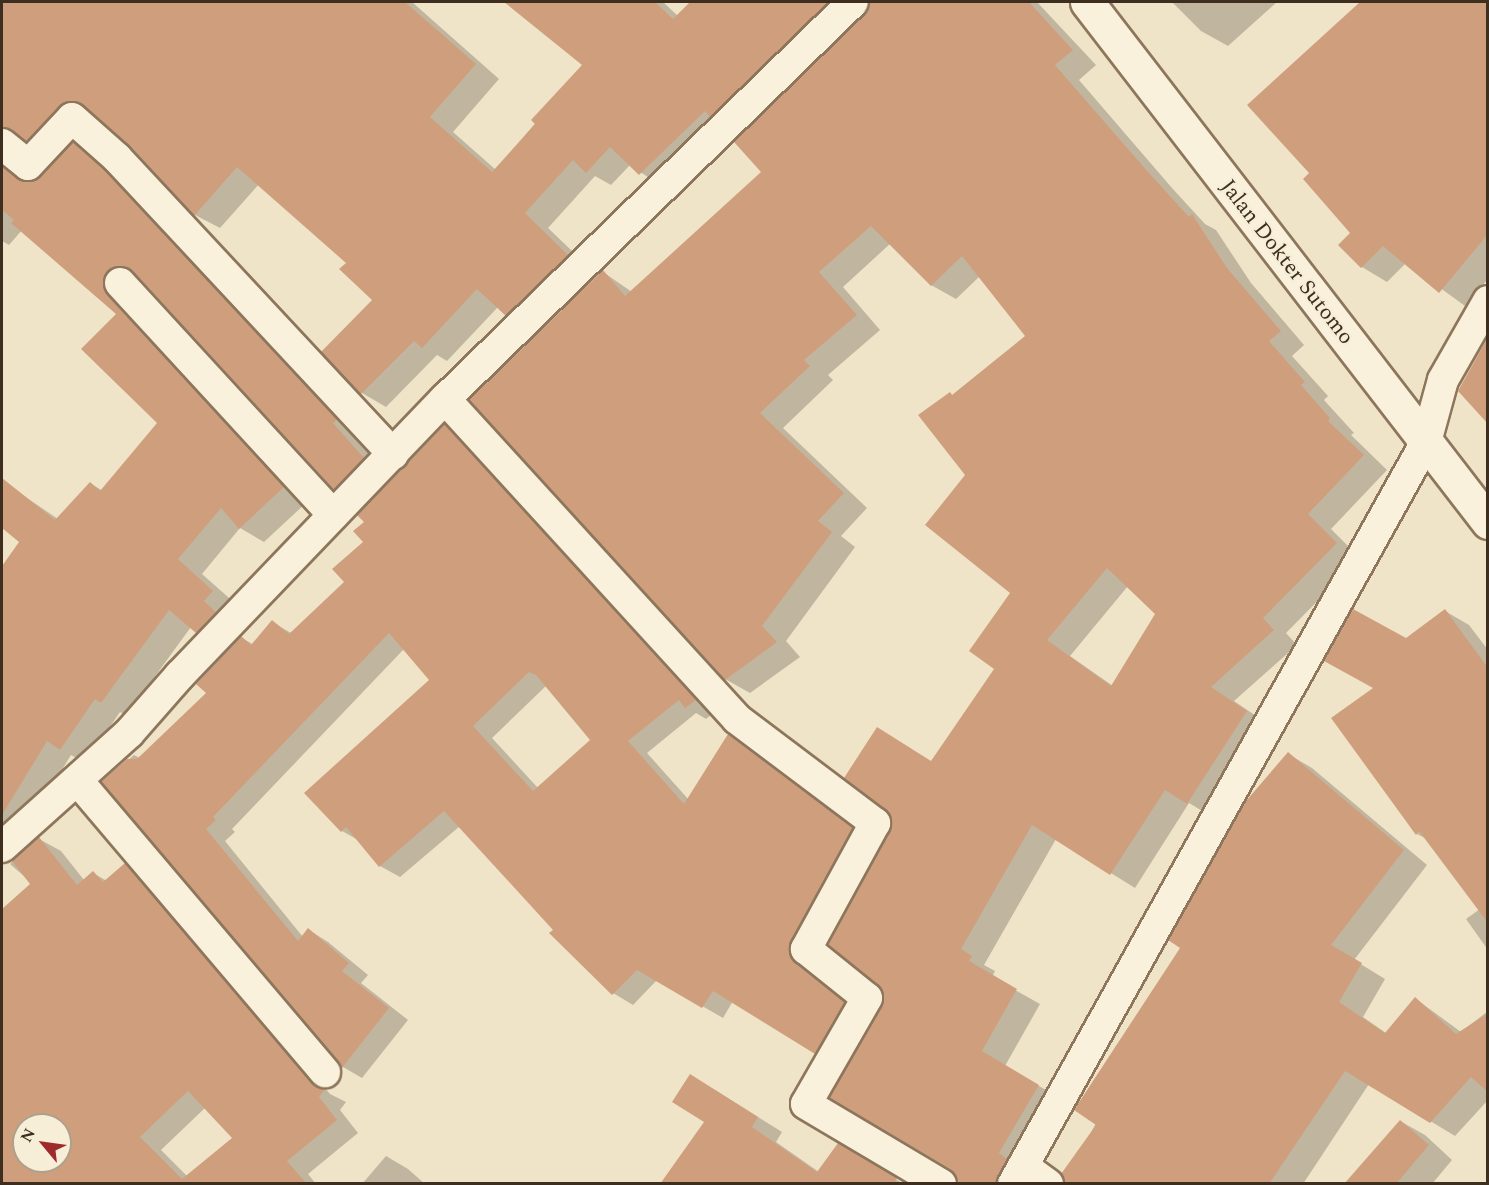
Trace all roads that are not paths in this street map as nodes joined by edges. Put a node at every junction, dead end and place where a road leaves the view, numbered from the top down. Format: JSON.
{"nodes":[{"id":1,"x":853,"y":2,"type":"edge"},
{"id":2,"x":1087,"y":2,"type":"edge"},
{"id":3,"x":2,"y":144,"type":"edge"},
{"id":4,"x":120,"y":284,"type":"dead end"},
{"id":5,"x":1488,"y":301,"type":"edge"},
{"id":6,"x":445,"y":399,"type":"junction"},
{"id":7,"x":1426,"y":442,"type":"junction"},
{"id":8,"x":393,"y":454,"type":"junction"},
{"id":9,"x":333,"y":515,"type":"junction"},
{"id":10,"x":1488,"y":522,"type":"edge"},
{"id":11,"x":78,"y":781,"type":"junction"},
{"id":12,"x":2,"y":847,"type":"edge"},
{"id":13,"x":325,"y":1072,"type":"dead end"},
{"id":14,"x":1018,"y":1175,"type":"edge"},
{"id":15,"x":941,"y":1184,"type":"edge"},
{"id":16,"x":1048,"y":1184,"type":"edge"}],
"edges":[{"from":1,"to":6,"type":"street"},
{"from":2,"to":7,"type":"main road","name":"Jalan Dokter Sutomo"},
{"from":3,"to":8,"type":"street"},
{"from":4,"to":9,"type":"street"},
{"from":5,"to":7,"type":"street"},
{"from":6,"to":8,"type":"street"},
{"from":6,"to":15,"type":"street"},
{"from":7,"to":10,"type":"main road","name":"Jalan Dokter Sutomo"},
{"from":7,"to":14,"type":"street"},
{"from":8,"to":9,"type":"street"},
{"from":9,"to":11,"type":"street"},
{"from":11,"to":12,"type":"street"},
{"from":11,"to":13,"type":"street"},
{"from":14,"to":16,"type":"street"}]}
